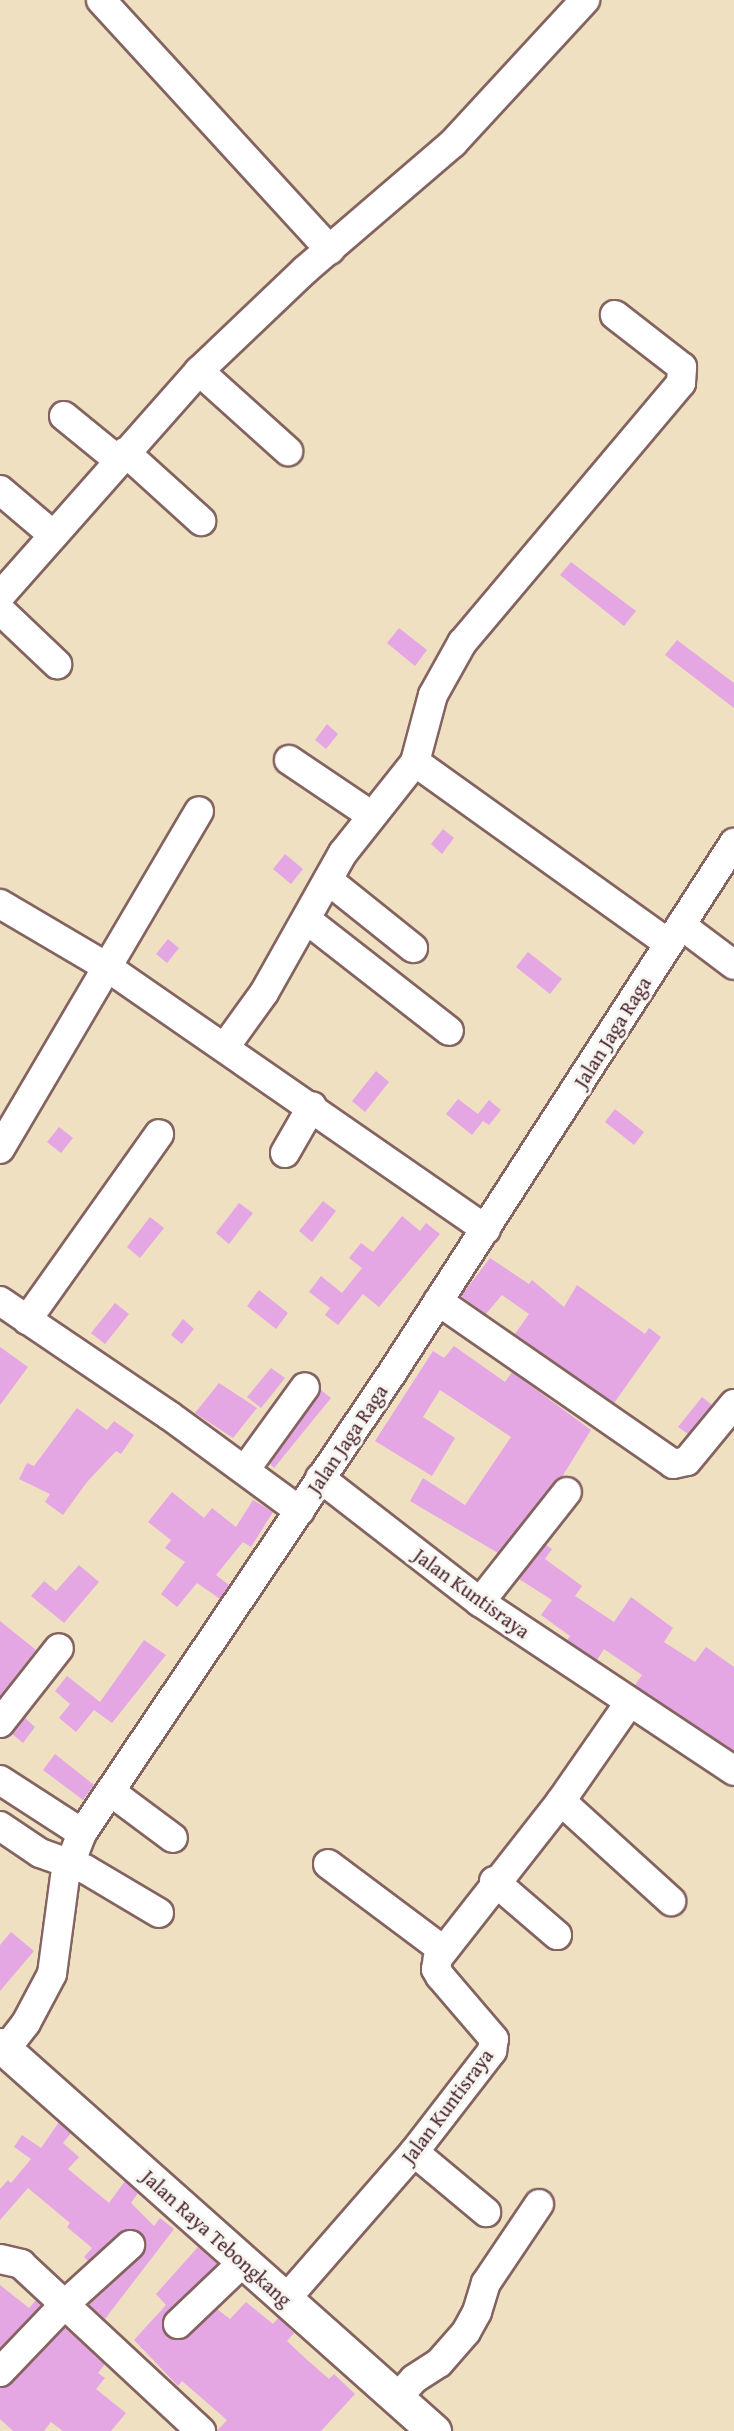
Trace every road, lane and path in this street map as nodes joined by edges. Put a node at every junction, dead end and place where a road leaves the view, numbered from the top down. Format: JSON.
{"nodes":[{"id":1,"x":101,"y":0,"type":"edge"},
{"id":2,"x":585,"y":0,"type":"edge"},
{"id":3,"x":330,"y":250,"type":"junction"},
{"id":4,"x":615,"y":315,"type":"dead end"},
{"id":5,"x":199,"y":371,"type":"junction"},
{"id":6,"x":64,"y":416,"type":"dead end"},
{"id":7,"x":288,"y":451,"type":"dead end"},
{"id":8,"x":122,"y":457,"type":"junction"},
{"id":9,"x":0,"y":490,"type":"edge"},
{"id":10,"x":201,"y":520,"type":"dead end"},
{"id":11,"x":52,"y":535,"type":"junction"},
{"id":12,"x":0,"y":596,"type":"edge"},
{"id":13,"x":0,"y":610,"type":"edge"},
{"id":14,"x":57,"y":664,"type":"dead end"},
{"id":15,"x":289,"y":760,"type":"dead end"},
{"id":16,"x":415,"y":762,"type":"junction"},
{"id":17,"x":199,"y":811,"type":"dead end"},
{"id":18,"x":371,"y":815,"type":"junction"},
{"id":19,"x":734,"y":843,"type":"edge"},
{"id":20,"x":328,"y":880,"type":"junction"},
{"id":21,"x":0,"y":904,"type":"edge"},
{"id":22,"x":307,"y":920,"type":"junction"},
{"id":23,"x":675,"y":934,"type":"junction"},
{"id":24,"x":413,"y":948,"type":"dead end"},
{"id":25,"x":734,"y":965,"type":"edge"},
{"id":26,"x":107,"y":967,"type":"junction"},
{"id":27,"x":448,"y":1031,"type":"dead end"},
{"id":28,"x":225,"y":1047,"type":"junction"},
{"id":29,"x":312,"y":1106,"type":"junction"},
{"id":30,"x":159,"y":1134,"type":"dead end"},
{"id":31,"x":2,"y":1139,"type":"edge"},
{"id":32,"x":285,"y":1154,"type":"dead end"},
{"id":33,"x":486,"y":1229,"type":"junction"},
{"id":34,"x":0,"y":1301,"type":"edge"},
{"id":35,"x":438,"y":1301,"type":"junction"},
{"id":36,"x":27,"y":1320,"type":"junction"},
{"id":37,"x":305,"y":1387,"type":"dead end"},
{"id":38,"x":734,"y":1404,"type":"edge"},
{"id":39,"x":245,"y":1470,"type":"junction"},
{"id":40,"x":320,"y":1478,"type":"junction"},
{"id":41,"x":567,"y":1492,"type":"dead end"},
{"id":42,"x":300,"y":1511,"type":"junction"},
{"id":43,"x":480,"y":1602,"type":"junction"},
{"id":44,"x":59,"y":1648,"type":"dead end"},
{"id":45,"x":629,"y":1703,"type":"junction"},
{"id":46,"x":0,"y":1724,"type":"edge"},
{"id":47,"x":734,"y":1771,"type":"edge"},
{"id":48,"x":0,"y":1780,"type":"edge"},
{"id":49,"x":111,"y":1792,"type":"junction"},
{"id":50,"x":561,"y":1801,"type":"junction"},
{"id":51,"x":0,"y":1826,"type":"edge"},
{"id":52,"x":173,"y":1838,"type":"dead end"},
{"id":53,"x":76,"y":1847,"type":"junction"},
{"id":54,"x":328,"y":1864,"type":"dead end"},
{"id":55,"x":494,"y":1881,"type":"junction"},
{"id":56,"x":671,"y":1901,"type":"dead end"},
{"id":57,"x":159,"y":1913,"type":"dead end"},
{"id":58,"x":557,"y":1935,"type":"dead end"},
{"id":59,"x":443,"y":1950,"type":"junction"},
{"id":60,"x":3,"y":2048,"type":"edge"},
{"id":61,"x":414,"y":2152,"type":"junction"},
{"id":62,"x":539,"y":2204,"type":"dead end"},
{"id":63,"x":486,"y":2212,"type":"dead end"},
{"id":64,"x":130,"y":2245,"type":"dead end"},
{"id":65,"x":0,"y":2259,"type":"edge"},
{"id":66,"x":243,"y":2262,"type":"junction"},
{"id":67,"x":285,"y":2300,"type":"junction"},
{"id":68,"x":65,"y":2304,"type":"junction"},
{"id":69,"x":178,"y":2324,"type":"dead end"},
{"id":70,"x":0,"y":2372,"type":"edge"},
{"id":71,"x":397,"y":2398,"type":"junction"},
{"id":72,"x":201,"y":2431,"type":"edge"},
{"id":73,"x":434,"y":2431,"type":"edge"}],
"edges":[{"from":1,"to":3,"type":"street"},
{"from":2,"to":3,"type":"street"},
{"from":3,"to":5,"type":"street"},
{"from":4,"to":16,"type":"street"},
{"from":5,"to":7,"type":"street"},
{"from":5,"to":8,"type":"street"},
{"from":6,"to":8,"type":"street"},
{"from":8,"to":10,"type":"street"},
{"from":8,"to":11,"type":"street"},
{"from":9,"to":11,"type":"street"},
{"from":11,"to":12,"type":"street"},
{"from":13,"to":14,"type":"street"},
{"from":15,"to":18,"type":"street"},
{"from":16,"to":18,"type":"street"},
{"from":16,"to":23,"type":"street"},
{"from":17,"to":26,"type":"street"},
{"from":18,"to":20,"type":"street"},
{"from":19,"to":23,"type":"street","name":"Jalan Jaga Raga"},
{"from":20,"to":22,"type":"street"},
{"from":20,"to":24,"type":"street"},
{"from":21,"to":26,"type":"street"},
{"from":22,"to":27,"type":"street"},
{"from":22,"to":28,"type":"street"},
{"from":23,"to":25,"type":"street"},
{"from":23,"to":33,"type":"street","name":"Jalan Jaga Raga"},
{"from":26,"to":28,"type":"street"},
{"from":26,"to":31,"type":"street"},
{"from":28,"to":29,"type":"street"},
{"from":29,"to":32,"type":"street"},
{"from":29,"to":33,"type":"street"},
{"from":30,"to":36,"type":"street"},
{"from":33,"to":35,"type":"street","name":"Jalan Jaga Raga"},
{"from":34,"to":36,"type":"street"},
{"from":35,"to":38,"type":"street"},
{"from":35,"to":40,"type":"street","name":"Jalan Jaga Raga"},
{"from":36,"to":39,"type":"street"},
{"from":37,"to":39,"type":"street"},
{"from":39,"to":42,"type":"street"},
{"from":40,"to":42,"type":"street","name":"Jalan Jaga Raga"},
{"from":40,"to":43,"type":"street","name":"Jalan Kuntisraya"},
{"from":41,"to":43,"type":"street"},
{"from":42,"to":49,"type":"street","name":"Jalan Jaga Raga"},
{"from":43,"to":45,"type":"street","name":"Jalan Kuntisraya"},
{"from":44,"to":46,"type":"street"},
{"from":45,"to":47,"type":"street","name":"Jalan Kuntisraya"},
{"from":45,"to":50,"type":"street"},
{"from":48,"to":53,"type":"street"},
{"from":49,"to":52,"type":"street"},
{"from":49,"to":53,"type":"street","name":"Jalan Jaga Raga"},
{"from":50,"to":55,"type":"street"},
{"from":50,"to":56,"type":"street"},
{"from":51,"to":53,"type":"street"},
{"from":53,"to":57,"type":"street"},
{"from":53,"to":60,"type":"street","name":"Jalan Jaga Raga"},
{"from":54,"to":59,"type":"street"},
{"from":55,"to":58,"type":"street"},
{"from":55,"to":59,"type":"street"},
{"from":59,"to":61,"type":"street","name":"Jalan Kuntisraya"},
{"from":60,"to":66,"type":"main road","name":"Jalan Raya Tebongkang"},
{"from":61,"to":63,"type":"street"},
{"from":61,"to":67,"type":"street","name":"Jalan Kuntisraya"},
{"from":62,"to":71,"type":"street"},
{"from":64,"to":68,"type":"street"},
{"from":65,"to":68,"type":"street"},
{"from":66,"to":67,"type":"main road","name":"Jalan Raya Tebongkang"},
{"from":66,"to":69,"type":"street"},
{"from":67,"to":71,"type":"main road","name":"Jalan Raya Tebongkang"},
{"from":68,"to":70,"type":"street"},
{"from":68,"to":72,"type":"street"},
{"from":71,"to":73,"type":"main road","name":"Jalan Raya Tebongkang"}]}
